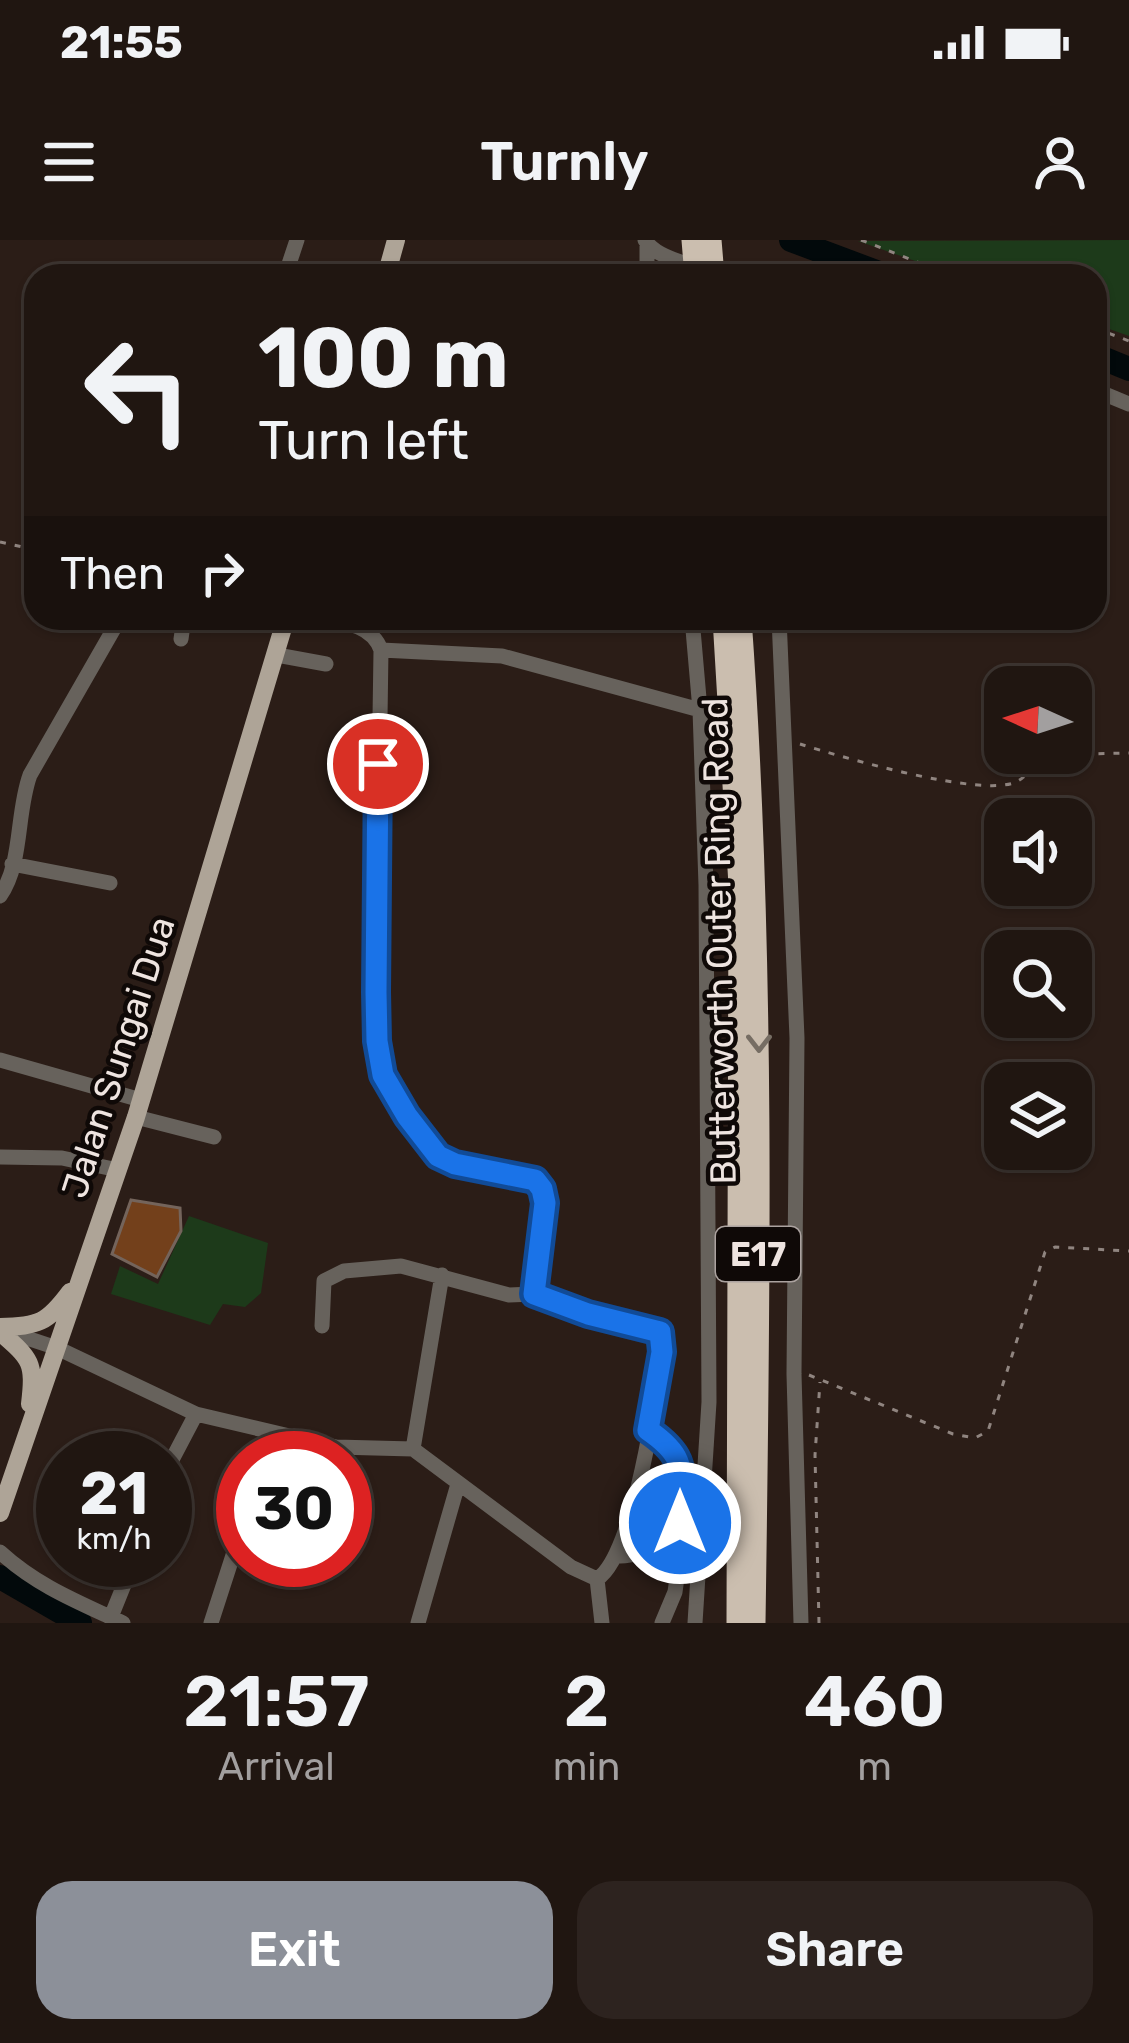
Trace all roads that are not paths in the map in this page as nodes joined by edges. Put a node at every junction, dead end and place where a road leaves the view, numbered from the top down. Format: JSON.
{"nodes":[{"id":1,"x":646,"y":243,"type":"edge"},
{"id":2,"x":691,"y":264,"type":"edge"},
{"id":3,"x":113,"y":630,"type":"edge"},
{"id":4,"x":182,"y":630,"type":"edge"},
{"id":5,"x":283,"y":630,"type":"edge"},
{"id":6,"x":365,"y":630,"type":"edge"},
{"id":7,"x":693,"y":630,"type":"edge"},
{"id":8,"x":724,"y":630,"type":"edge"},
{"id":9,"x":742,"y":630,"type":"edge"},
{"id":10,"x":779,"y":630,"type":"edge"},
{"id":11,"x":181,"y":639,"type":"dead end"},
{"id":12,"x":381,"y":650,"type":"junction"},
{"id":13,"x":277,"y":655,"type":"junction"},
{"id":14,"x":326,"y":664,"type":"dead end"},
{"id":15,"x":700,"y":710,"type":"junction"},
{"id":16,"x":12,"y":864,"type":"junction"},
{"id":17,"x":110,"y":883,"type":"dead end"},
{"id":18,"x":748,"y":885,"type":"junction"},
{"id":19,"x":0,"y":896,"type":"edge"},
{"id":20,"x":0,"y":1060,"type":"edge"},
{"id":21,"x":138,"y":1108,"type":"junction"},
{"id":22,"x":214,"y":1138,"type":"dead end"},
{"id":23,"x":0,"y":1157,"type":"edge"},
{"id":24,"x":118,"y":1170,"type":"junction"},
{"id":25,"x":442,"y":1275,"type":"junction"},
{"id":26,"x":80,"y":1278,"type":"junction"},
{"id":27,"x":534,"y":1294,"type":"junction"},
{"id":28,"x":322,"y":1326,"type":"dead end"},
{"id":29,"x":0,"y":1330,"type":"edge"},
{"id":30,"x":57,"y":1348,"type":"junction"},
{"id":31,"x":196,"y":1414,"type":"junction"},
{"id":32,"x":648,"y":1430,"type":"junction"},
{"id":33,"x":187,"y":1431,"type":"edge"},
{"id":34,"x":28,"y":1432,"type":"junction"},
{"id":35,"x":413,"y":1449,"type":"junction"},
{"id":36,"x":458,"y":1484,"type":"junction"},
{"id":37,"x":679,"y":1508,"type":"junction"},
{"id":38,"x":0,"y":1513,"type":"edge"},
{"id":39,"x":0,"y":1552,"type":"edge"},
{"id":40,"x":617,"y":1556,"type":"junction"},
{"id":41,"x":597,"y":1579,"type":"junction"},
{"id":42,"x":126,"y":1587,"type":"edge"},
{"id":43,"x":223,"y":1587,"type":"edge"},
{"id":44,"x":117,"y":1620,"type":"edge"},
{"id":45,"x":211,"y":1623,"type":"edge"},
{"id":46,"x":418,"y":1623,"type":"edge"},
{"id":47,"x":602,"y":1623,"type":"edge"},
{"id":48,"x":662,"y":1623,"type":"edge"},
{"id":49,"x":695,"y":1623,"type":"edge"},
{"id":50,"x":736,"y":1623,"type":"edge"},
{"id":51,"x":755,"y":1623,"type":"edge"},
{"id":52,"x":801,"y":1623,"type":"edge"}],
"edges":[{"from":1,"to":2,"type":"street"},
{"from":3,"to":16,"type":"street"},
{"from":4,"to":11,"type":"street"},
{"from":5,"to":13,"type":"main road","name":"Jalan Sungai Dua"},
{"from":6,"to":12,"type":"street"},
{"from":7,"to":15,"type":"street"},
{"from":8,"to":18,"type":"highway","name":"Butterworth Outer Ring Road","number":"E17"},
{"from":9,"to":18,"type":"highway","name":"Butterworth Outer Ring Road","number":"E17"},
{"from":10,"to":52,"type":"street"},
{"from":12,"to":15,"type":"street"},
{"from":12,"to":27,"type":"street"},
{"from":13,"to":14,"type":"street"},
{"from":13,"to":21,"type":"main road","name":"Jalan Sungai Dua"},
{"from":15,"to":49,"type":"street"},
{"from":16,"to":17,"type":"street"},
{"from":16,"to":19,"type":"street"},
{"from":18,"to":50,"type":"highway","name":"Butterworth Outer Ring Road","number":"E17"},
{"from":18,"to":51,"type":"highway","name":"Butterworth Outer Ring Road","number":"E17","one_way":true},
{"from":20,"to":21,"type":"street"},
{"from":21,"to":22,"type":"street"},
{"from":21,"to":24,"type":"main road","name":"Jalan Sungai Dua"},
{"from":23,"to":24,"type":"street"},
{"from":24,"to":26,"type":"main road","name":"Jalan Sungai Dua"},
{"from":25,"to":27,"type":"street"},
{"from":25,"to":28,"type":"street"},
{"from":25,"to":35,"type":"street"},
{"from":26,"to":29,"type":"main road"},
{"from":26,"to":30,"type":"main road","name":"Jalan Sungai Dua"},
{"from":27,"to":32,"type":"street"},
{"from":29,"to":30,"type":"street"},
{"from":29,"to":34,"type":"main road"},
{"from":30,"to":31,"type":"street"},
{"from":30,"to":34,"type":"main road","name":"Jalan Sungai Dua"},
{"from":31,"to":33,"type":"street"},
{"from":31,"to":35,"type":"street"},
{"from":32,"to":37,"type":"street"},
{"from":32,"to":40,"type":"street"},
{"from":34,"to":38,"type":"main road","name":"Jalan Sungai Dua"},
{"from":35,"to":36,"type":"street"},
{"from":36,"to":41,"type":"street"},
{"from":36,"to":46,"type":"street"},
{"from":37,"to":40,"type":"street"},
{"from":37,"to":48,"type":"street"},
{"from":39,"to":44,"type":"street"},
{"from":40,"to":41,"type":"street"},
{"from":41,"to":47,"type":"street"},
{"from":42,"to":44,"type":"street"},
{"from":43,"to":45,"type":"street"}]}
